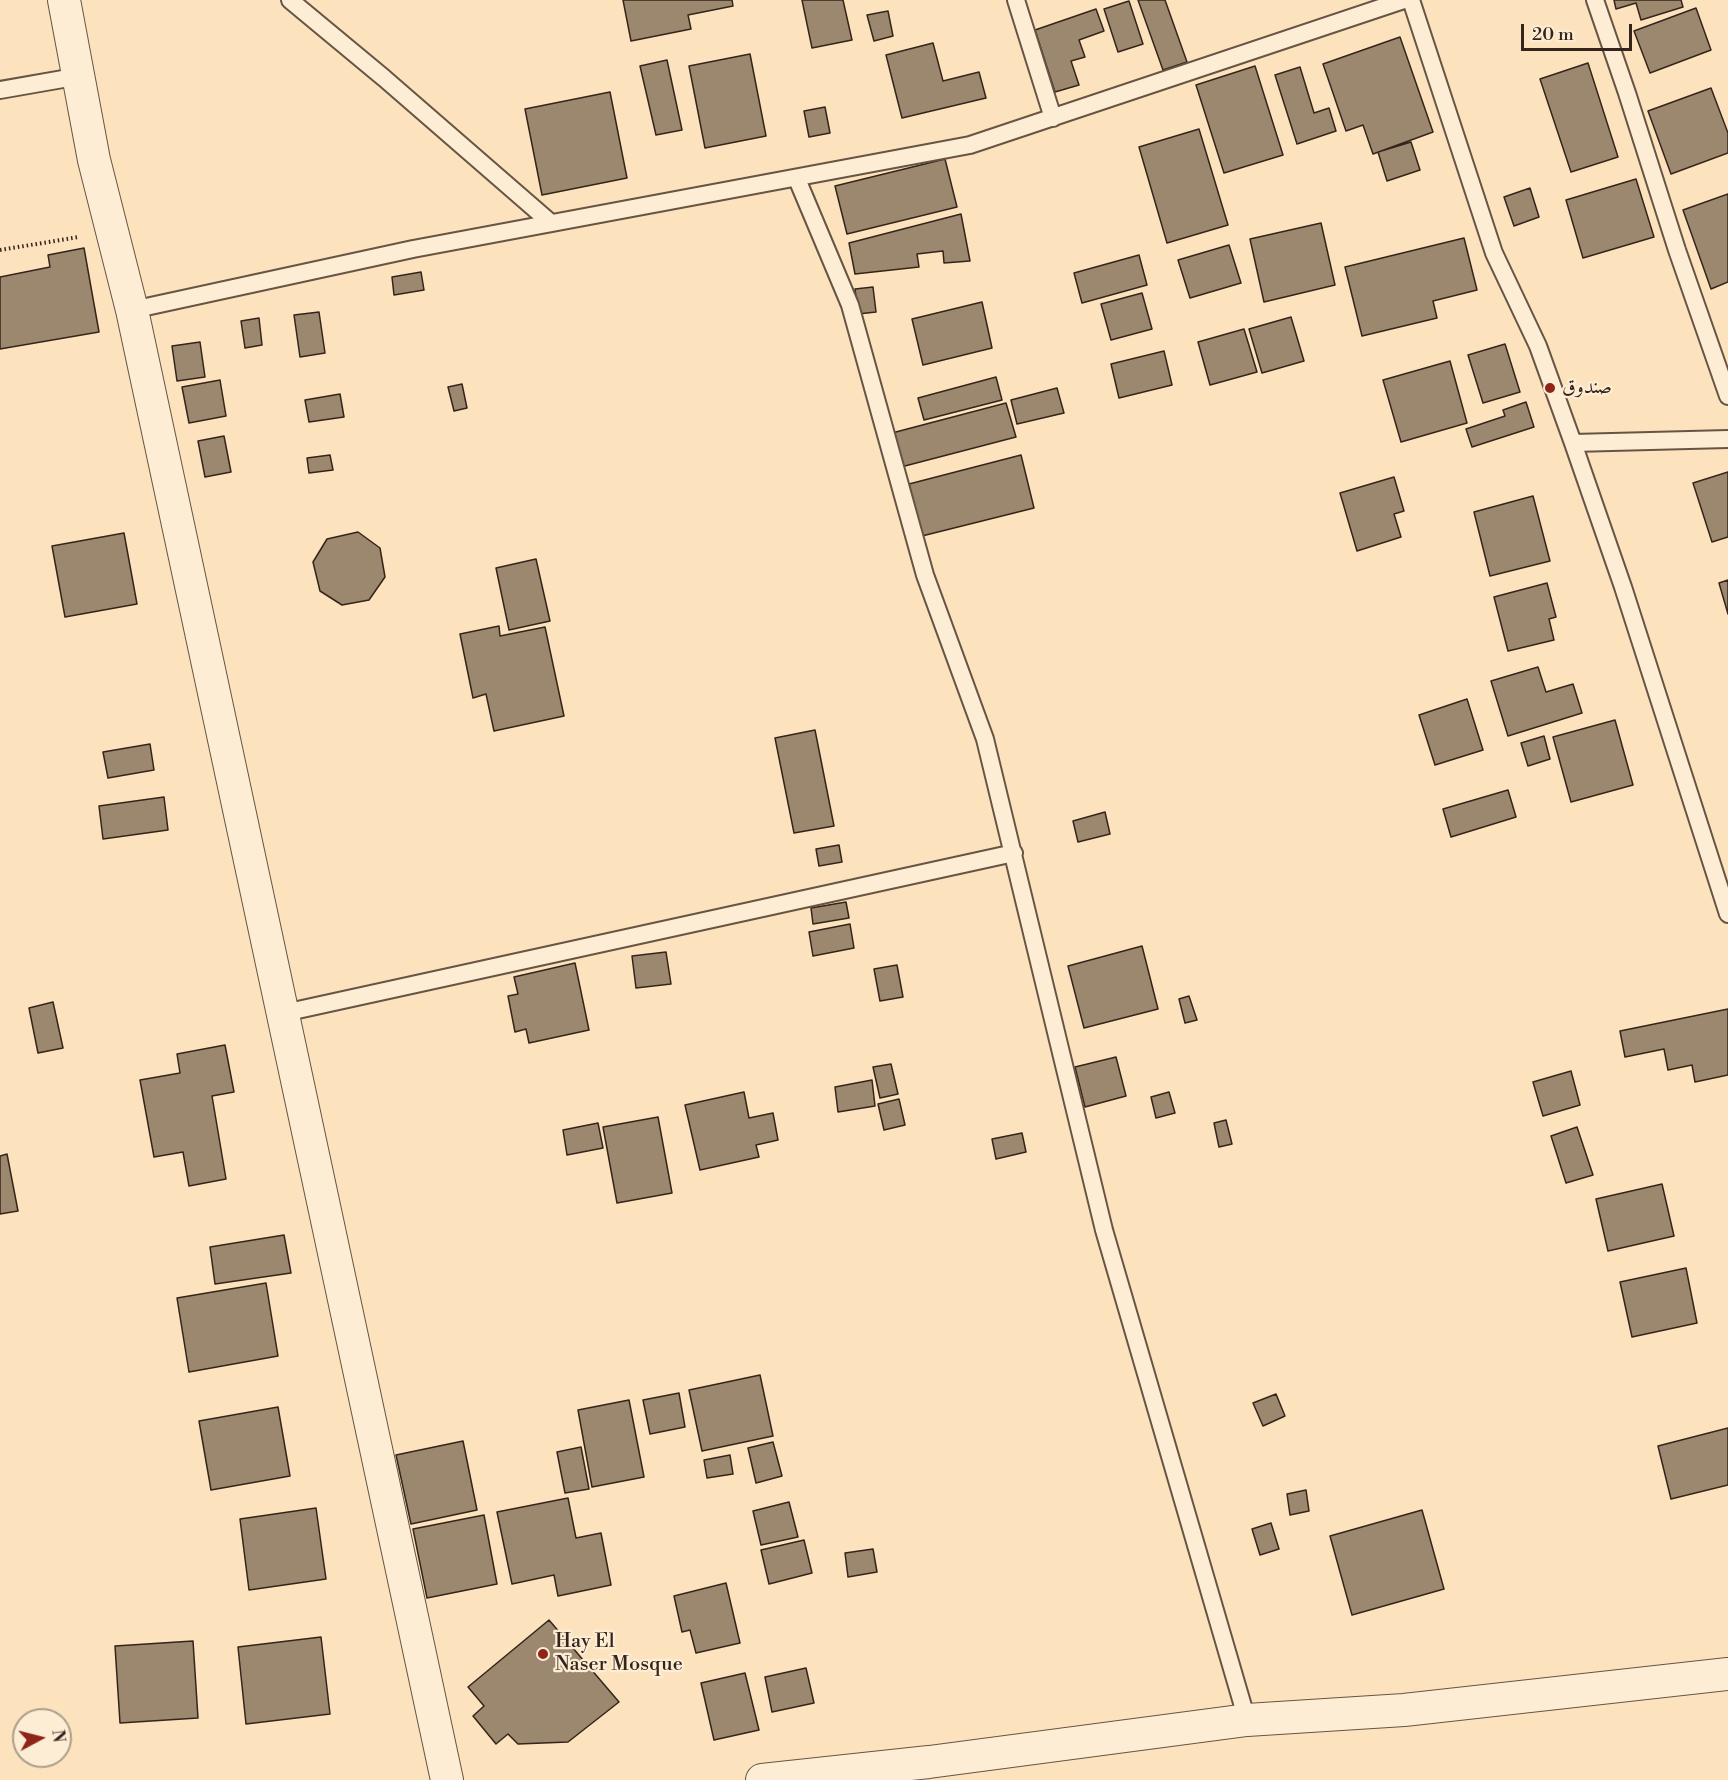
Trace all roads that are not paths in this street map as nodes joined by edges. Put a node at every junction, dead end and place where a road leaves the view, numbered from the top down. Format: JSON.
{"nodes":[{"id":1,"x":64,"y":0,"type":"edge"},
{"id":2,"x":290,"y":0,"type":"edge"},
{"id":3,"x":1016,"y":0,"type":"edge"},
{"id":4,"x":1404,"y":0,"type":"edge"},
{"id":5,"x":1411,"y":0,"type":"edge"},
{"id":6,"x":1595,"y":0,"type":"edge"},
{"id":7,"x":80,"y":76,"type":"junction"},
{"id":8,"x":0,"y":90,"type":"edge"},
{"id":9,"x":1053,"y":118,"type":"junction"},
{"id":10,"x":796,"y":178,"type":"junction"},
{"id":11,"x":551,"y":223,"type":"junction"},
{"id":12,"x":132,"y":310,"type":"junction"},
{"id":13,"x":1728,"y":396,"type":"edge"},
{"id":14,"x":1728,"y":439,"type":"edge"},
{"id":15,"x":1573,"y":443,"type":"junction"},
{"id":16,"x":1014,"y":853,"type":"junction"},
{"id":17,"x":1728,"y":914,"type":"edge"},
{"id":18,"x":284,"y":1013,"type":"junction"},
{"id":19,"x":1728,"y":1674,"type":"edge"},
{"id":20,"x":1246,"y":1720,"type":"junction"},
{"id":21,"x":931,"y":1771,"type":"edge"},
{"id":22,"x":447,"y":1780,"type":"edge"},
{"id":23,"x":762,"y":1780,"type":"edge"}],
"edges":[{"from":1,"to":7,"type":"street"},
{"from":2,"to":11,"type":"lane"},
{"from":3,"to":9,"type":"lane"},
{"from":4,"to":9,"type":"lane"},
{"from":5,"to":15,"type":"lane"},
{"from":6,"to":13,"type":"lane"},
{"from":7,"to":8,"type":"lane"},
{"from":7,"to":12,"type":"street"},
{"from":9,"to":10,"type":"lane"},
{"from":10,"to":11,"type":"lane"},
{"from":10,"to":16,"type":"lane"},
{"from":11,"to":12,"type":"lane"},
{"from":12,"to":18,"type":"street"},
{"from":14,"to":15,"type":"lane"},
{"from":15,"to":17,"type":"lane"},
{"from":16,"to":18,"type":"lane"},
{"from":16,"to":20,"type":"lane"},
{"from":18,"to":22,"type":"street"},
{"from":19,"to":20,"type":"street"},
{"from":20,"to":21,"type":"street"},
{"from":21,"to":23,"type":"street"}]}
